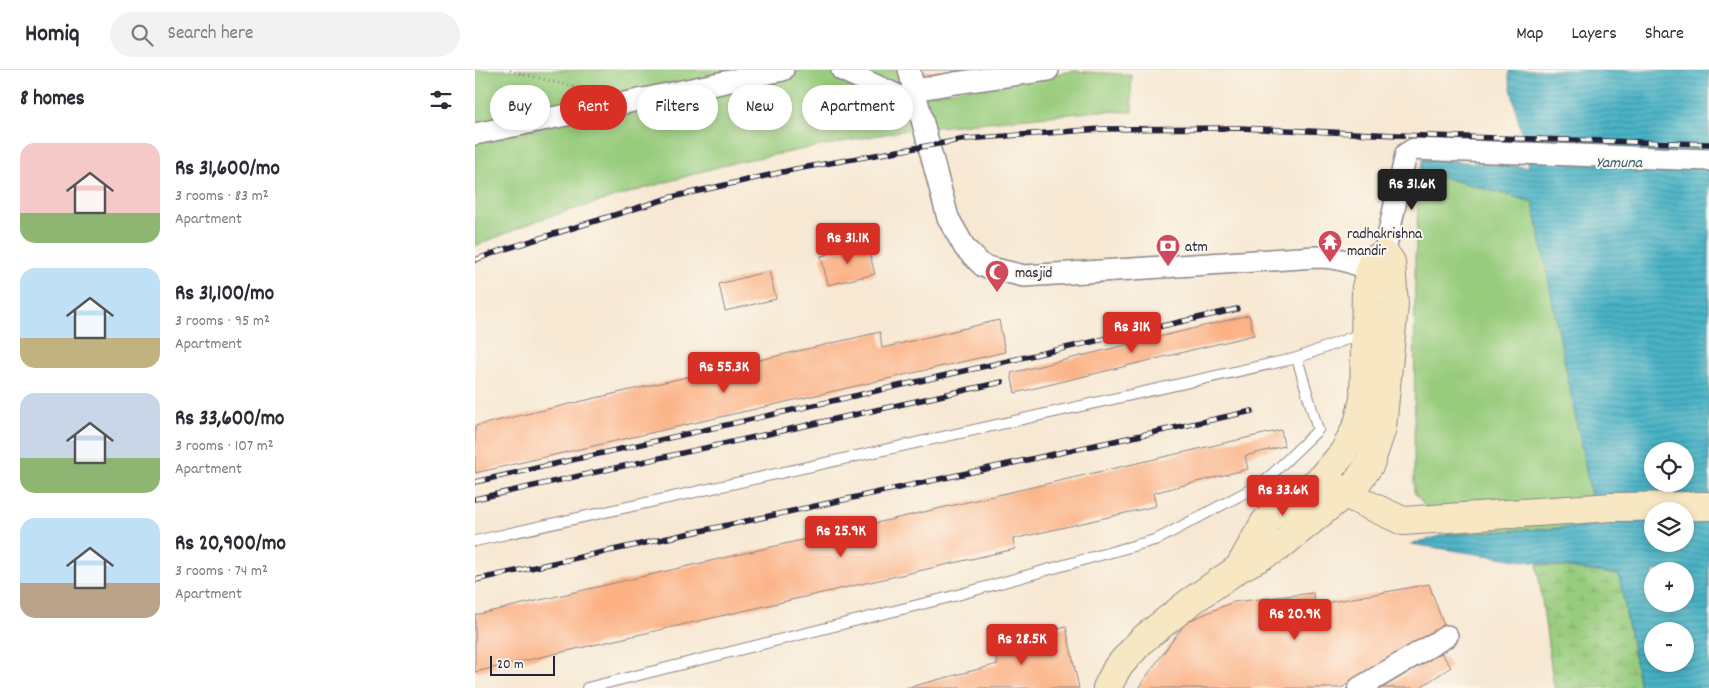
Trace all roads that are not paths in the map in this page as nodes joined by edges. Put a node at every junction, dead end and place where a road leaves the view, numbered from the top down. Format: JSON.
{"nodes":[{"id":1,"x":783,"y":70,"type":"edge"},
{"id":2,"x":842,"y":70,"type":"edge"},
{"id":3,"x":1048,"y":70,"type":"edge"},
{"id":4,"x":914,"y":88,"type":"edge"},
{"id":5,"x":475,"y":134,"type":"edge"},
{"id":6,"x":1709,"y":160,"type":"edge"},
{"id":7,"x":1377,"y":264,"type":"junction"},
{"id":8,"x":1365,"y":332,"type":"junction"},
{"id":9,"x":1297,"y":358,"type":"junction"},
{"id":10,"x":1375,"y":382,"type":"junction"},
{"id":11,"x":1323,"y":477,"type":"junction"},
{"id":12,"x":1345,"y":494,"type":"junction"},
{"id":13,"x":1709,"y":506,"type":"edge"},
{"id":14,"x":475,"y":542,"type":"edge"},
{"id":15,"x":1239,"y":568,"type":"junction"},
{"id":16,"x":1447,"y":636,"type":"dead end"},
{"id":17,"x":587,"y":688,"type":"edge"},
{"id":18,"x":1107,"y":688,"type":"edge"},
{"id":19,"x":1359,"y":688,"type":"edge"}],
"edges":[{"from":1,"to":5,"type":"street"},
{"from":2,"to":4,"type":"street"},
{"from":3,"to":4,"type":"street"},
{"from":4,"to":7,"type":"street"},
{"from":6,"to":7,"type":"street"},
{"from":7,"to":8,"type":"main road"},
{"from":7,"to":10,"type":"main road"},
{"from":8,"to":9,"type":"lane"},
{"from":8,"to":10,"type":"main road"},
{"from":9,"to":14,"type":"lane"},
{"from":9,"to":17,"type":"lane"},
{"from":10,"to":11,"type":"main road"},
{"from":10,"to":12,"type":"main road"},
{"from":11,"to":12,"type":"main road"},
{"from":11,"to":15,"type":"main road"},
{"from":12,"to":13,"type":"main road"},
{"from":12,"to":15,"type":"main road"},
{"from":15,"to":18,"type":"main road"},
{"from":16,"to":19,"type":"street"}]}
